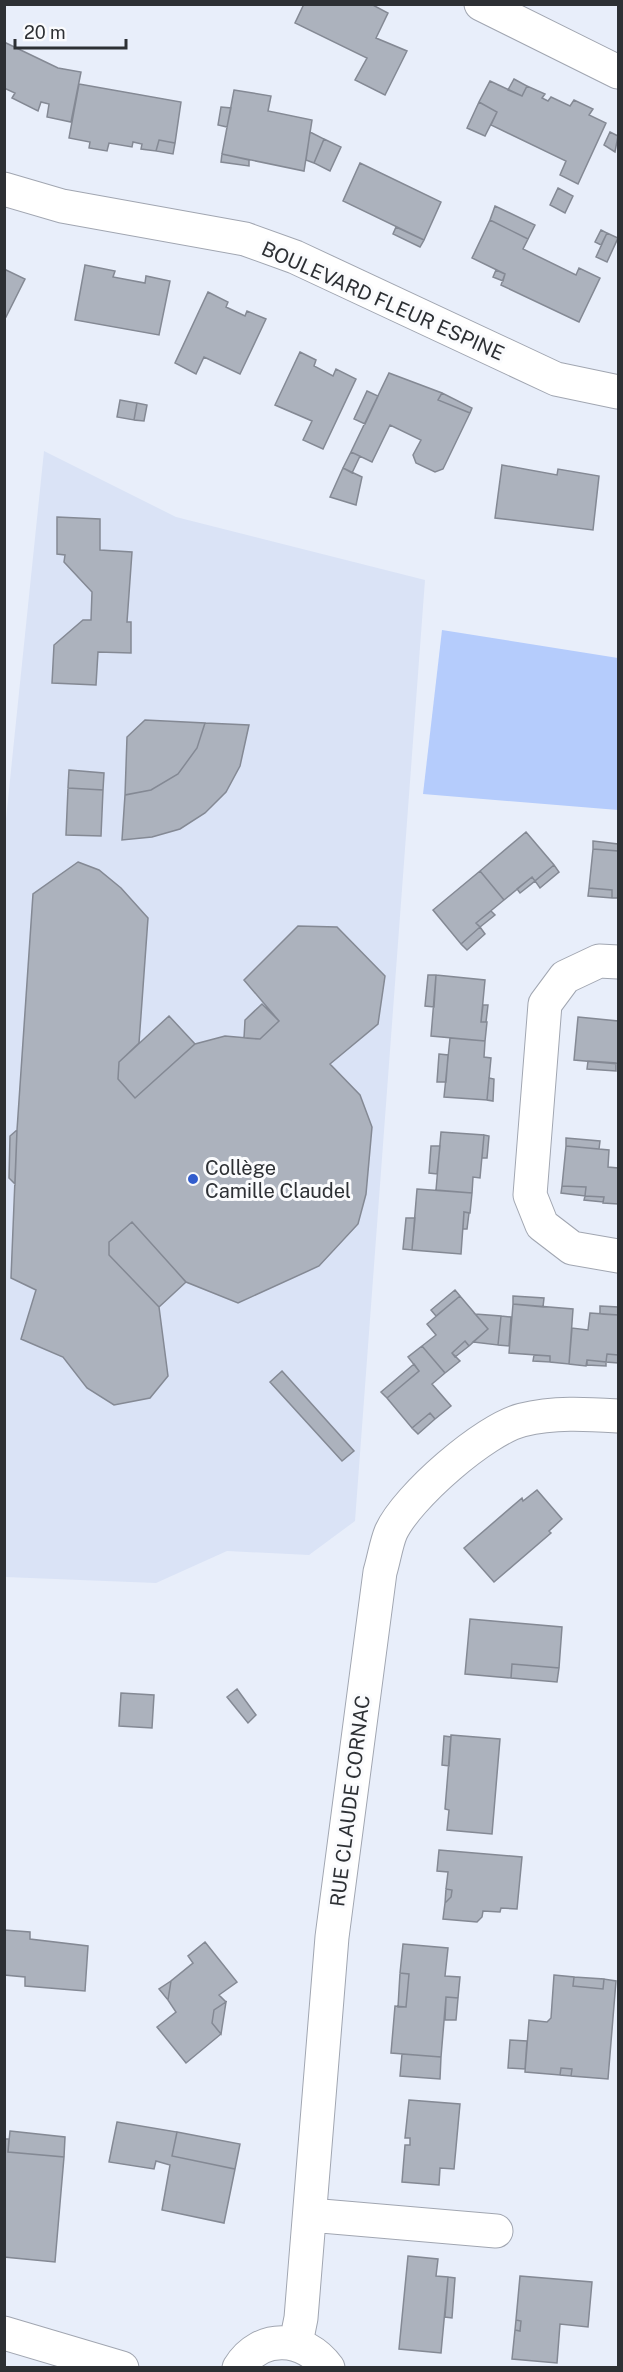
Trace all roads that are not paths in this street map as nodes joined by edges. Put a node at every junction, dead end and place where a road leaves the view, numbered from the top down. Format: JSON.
{"nodes":[{"id":1,"x":481,"y":4,"type":"edge"},
{"id":2,"x":618,"y":72,"type":"edge"},
{"id":3,"x":4,"y":189,"type":"edge"},
{"id":4,"x":618,"y":392,"type":"edge"},
{"id":5,"x":618,"y":962,"type":"edge"},
{"id":6,"x":618,"y":1256,"type":"edge"},
{"id":7,"x":618,"y":1416,"type":"edge"},
{"id":8,"x":310,"y":2215,"type":"junction"},
{"id":9,"x":496,"y":2231,"type":"dead end"},
{"id":10,"x":4,"y":2333,"type":"edge"},
{"id":11,"x":296,"y":2343,"type":"junction"},
{"id":12,"x":122,"y":2367,"type":"edge"},
{"id":13,"x":239,"y":2367,"type":"edge"},
{"id":14,"x":328,"y":2367,"type":"edge"}],
"edges":[{"from":1,"to":2,"type":"street"},
{"from":3,"to":4,"type":"street","name":"BOULEVARD FLEUR ESPINE"},
{"from":5,"to":6,"type":"street"},
{"from":7,"to":8,"type":"street","name":"RUE CLAUDE CORNAC"},
{"from":8,"to":9,"type":"street"},
{"from":8,"to":11,"type":"street","name":"RUE CLAUDE CORNAC"},
{"from":10,"to":12,"type":"street"},
{"from":11,"to":13,"type":"street"},
{"from":11,"to":14,"type":"street"}]}
